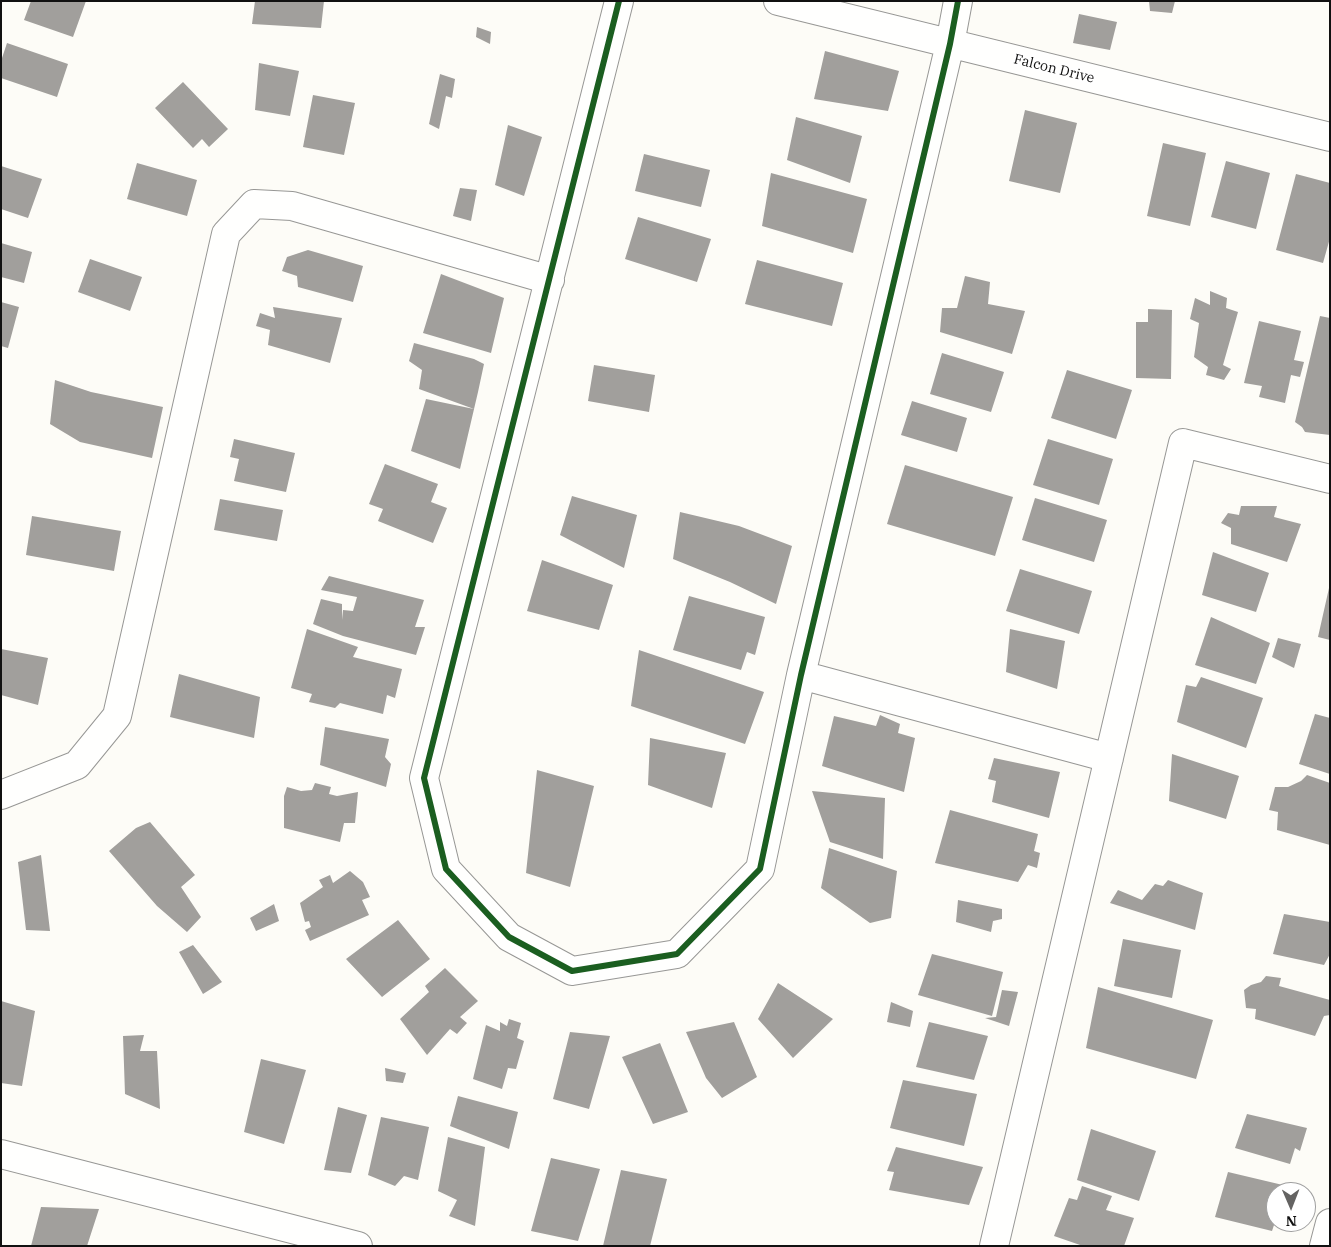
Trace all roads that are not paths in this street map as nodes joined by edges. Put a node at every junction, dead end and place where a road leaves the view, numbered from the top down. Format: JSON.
{"nodes":[{"id":1,"x":620,"y":1,"type":"edge"},
{"id":2,"x":778,"y":1,"type":"edge"},
{"id":3,"x":958,"y":1,"type":"edge"},
{"id":4,"x":950,"y":44,"type":"junction"},
{"id":5,"x":1330,"y":138,"type":"edge"},
{"id":6,"x":550,"y":280,"type":"junction"},
{"id":7,"x":1330,"y":479,"type":"edge"},
{"id":8,"x":801,"y":675,"type":"junction"},
{"id":9,"x":1109,"y":758,"type":"junction"},
{"id":10,"x":1,"y":794,"type":"edge"},
{"id":11,"x":1,"y":1154,"type":"edge"},
{"id":12,"x":1330,"y":1223,"type":"edge"},
{"id":13,"x":358,"y":1246,"type":"edge"},
{"id":14,"x":994,"y":1246,"type":"edge"},
{"id":15,"x":1324,"y":1246,"type":"edge"}],
"edges":[{"from":1,"to":6,"type":"street"},
{"from":2,"to":4,"type":"street","name":"Falcon Drive"},
{"from":3,"to":4,"type":"street"},
{"from":4,"to":5,"type":"street","name":"Falcon Drive"},
{"from":4,"to":8,"type":"street"},
{"from":6,"to":8,"type":"street"},
{"from":6,"to":10,"type":"street"},
{"from":7,"to":9,"type":"street"},
{"from":8,"to":9,"type":"street"},
{"from":9,"to":14,"type":"street"},
{"from":11,"to":13,"type":"street"},
{"from":12,"to":15,"type":"street"}]}
